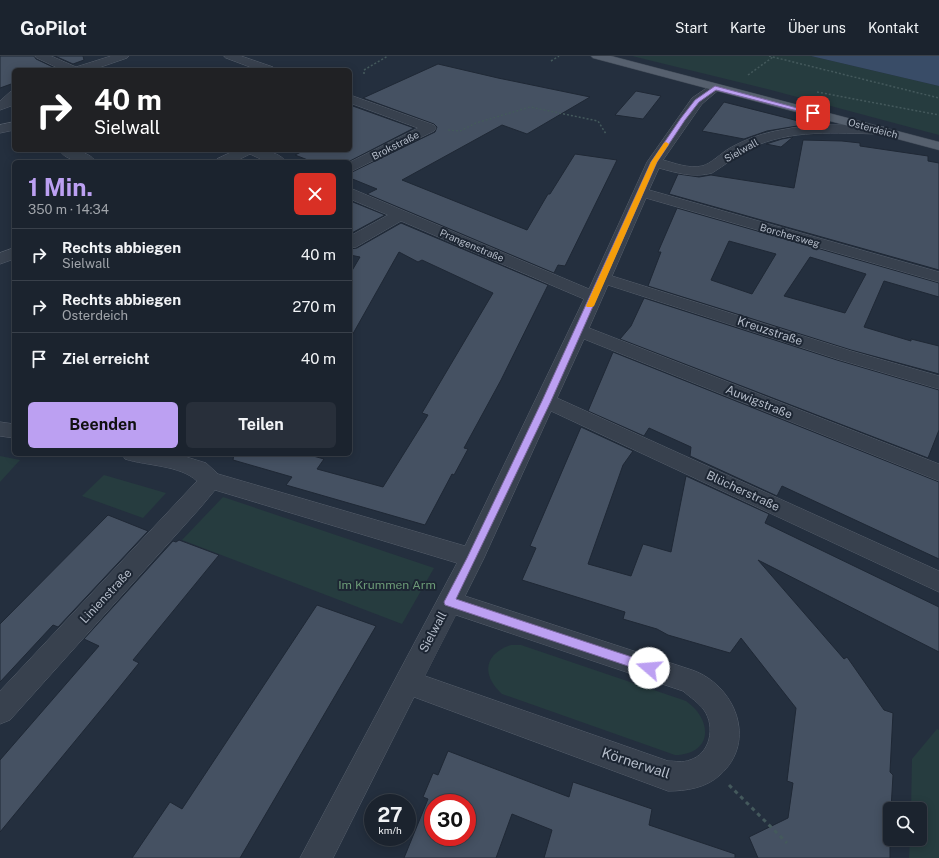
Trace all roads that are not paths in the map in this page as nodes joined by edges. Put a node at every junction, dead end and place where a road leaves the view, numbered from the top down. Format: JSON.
{"nodes":[{"id":1,"x":41,"y":56,"type":"edge"},
{"id":2,"x":123,"y":56,"type":"edge"},
{"id":3,"x":230,"y":56,"type":"edge"},
{"id":4,"x":597,"y":56,"type":"edge"},
{"id":5,"x":68,"y":68,"type":"edge"},
{"id":6,"x":86,"y":68,"type":"edge"},
{"id":7,"x":263,"y":68,"type":"edge"},
{"id":8,"x":715,"y":88,"type":"junction"},
{"id":9,"x":12,"y":97,"type":"edge"},
{"id":10,"x":352,"y":100,"type":"edge"},
{"id":11,"x":0,"y":106,"type":"edge"},
{"id":12,"x":12,"y":126,"type":"edge"},
{"id":13,"x":0,"y":129,"type":"edge"},
{"id":14,"x":879,"y":130,"type":"junction"},
{"id":15,"x":939,"y":146,"type":"edge"},
{"id":16,"x":70,"y":152,"type":"edge"},
{"id":17,"x":244,"y":152,"type":"edge"},
{"id":18,"x":256,"y":152,"type":"edge"},
{"id":19,"x":85,"y":160,"type":"edge"},
{"id":20,"x":226,"y":160,"type":"edge"},
{"id":21,"x":274,"y":160,"type":"edge"},
{"id":22,"x":654,"y":162,"type":"junction"},
{"id":23,"x":352,"y":167,"type":"edge"},
{"id":24,"x":640,"y":192,"type":"junction"},
{"id":25,"x":352,"y":194,"type":"edge"},
{"id":26,"x":400,"y":215,"type":"junction"},
{"id":27,"x":352,"y":242,"type":"edge"},
{"id":28,"x":12,"y":254,"type":"edge"},
{"id":29,"x":0,"y":259,"type":"edge"},
{"id":30,"x":939,"y":277,"type":"edge"},
{"id":31,"x":598,"y":288,"type":"junction"},
{"id":32,"x":580,"y":330,"type":"junction"},
{"id":33,"x":939,"y":383,"type":"edge"},
{"id":34,"x":547,"y":401,"type":"junction"},
{"id":35,"x":0,"y":428,"type":"edge"},
{"id":36,"x":12,"y":431,"type":"edge"},
{"id":37,"x":143,"y":456,"type":"edge"},
{"id":38,"x":205,"y":468,"type":"edge"},
{"id":39,"x":939,"y":473,"type":"edge"},
{"id":40,"x":472,"y":558,"type":"junction"},
{"id":41,"x":939,"y":582,"type":"edge"},
{"id":42,"x":449,"y":602,"type":"junction"},
{"id":43,"x":407,"y":682,"type":"junction"},
{"id":44,"x":0,"y":711,"type":"edge"},
{"id":45,"x":316,"y":858,"type":"edge"}],
"edges":[{"from":1,"to":5,"type":"street"},
{"from":2,"to":6,"type":"street"},
{"from":3,"to":7,"type":"street"},
{"from":4,"to":8,"type":"main road","name":"Osterdeich"},
{"from":8,"to":14,"type":"main road","name":"Osterdeich"},
{"from":8,"to":22,"type":"street","name":"Sielwall"},
{"from":9,"to":11,"type":"street"},
{"from":10,"to":23,"type":"street","name":"Brokstraße"},
{"from":12,"to":13,"type":"street"},
{"from":14,"to":15,"type":"main road","name":"Osterdeich"},
{"from":14,"to":22,"type":"street","name":"Sielwall"},
{"from":16,"to":19,"type":"street"},
{"from":17,"to":20,"type":"street"},
{"from":18,"to":21,"type":"street"},
{"from":22,"to":24,"type":"street","name":"Sielwall"},
{"from":24,"to":30,"type":"street","name":"Borchersweg"},
{"from":24,"to":31,"type":"street","name":"Sielwall"},
{"from":25,"to":26,"type":"street","name":"Prangenstraße"},
{"from":26,"to":27,"type":"street"},
{"from":26,"to":31,"type":"street","name":"Prangenstraße"},
{"from":28,"to":29,"type":"street"},
{"from":31,"to":32,"type":"street","name":"Sielwall"},
{"from":31,"to":33,"type":"street","name":"Kreuzstraße"},
{"from":32,"to":34,"type":"street","name":"Sielwall"},
{"from":32,"to":39,"type":"street","name":"Auwigstraße"},
{"from":34,"to":40,"type":"street","name":"Sielwall"},
{"from":34,"to":41,"type":"street","name":"Blücherstraße"},
{"from":35,"to":36,"type":"street"},
{"from":37,"to":38,"type":"street"},
{"from":38,"to":40,"type":"street"},
{"from":38,"to":44,"type":"street","name":"Linienstraße"},
{"from":40,"to":42,"type":"street","name":"Sielwall"},
{"from":42,"to":43,"type":"street","name":"Sielwall"},
{"from":42,"to":43,"type":"street","name":"Körnerwall"},
{"from":43,"to":45,"type":"street","name":"Sielwall"}]}
